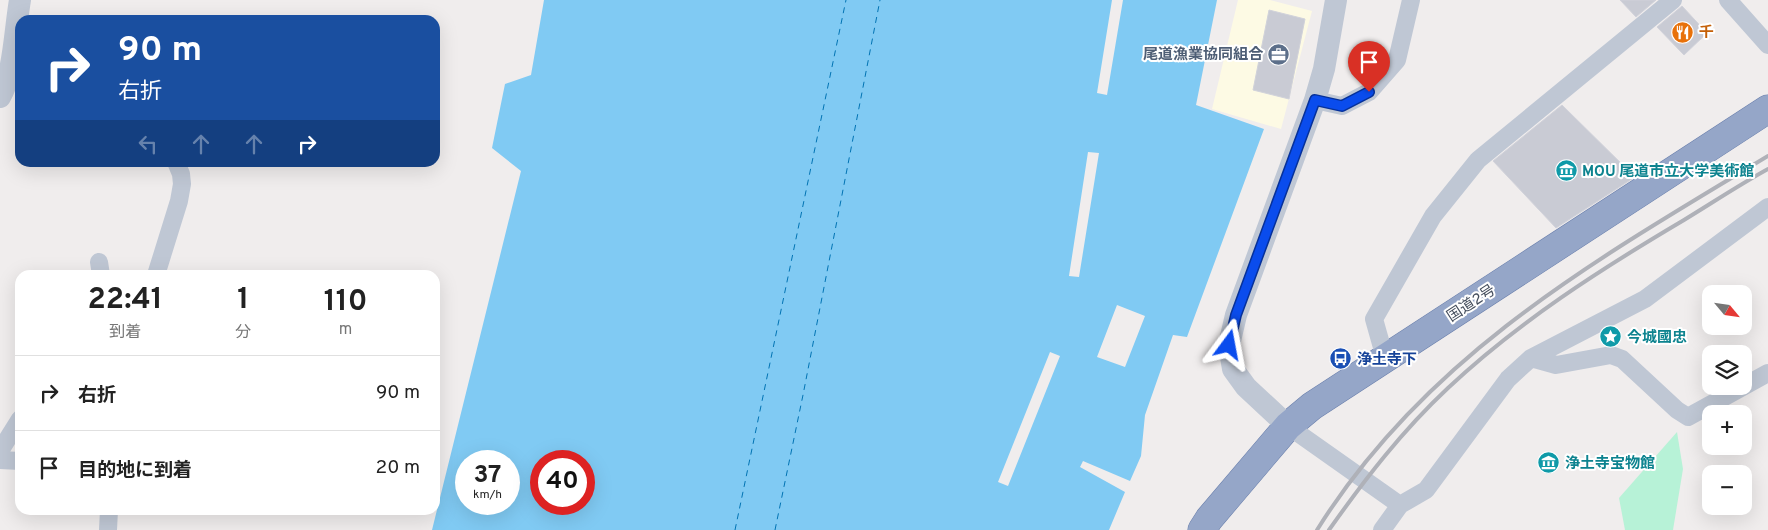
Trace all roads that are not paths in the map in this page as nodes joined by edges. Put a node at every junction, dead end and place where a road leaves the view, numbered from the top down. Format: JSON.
{"nodes":[{"id":1,"x":20,"y":0,"type":"edge"},
{"id":2,"x":1336,"y":0,"type":"edge"},
{"id":3,"x":1411,"y":0,"type":"edge"},
{"id":4,"x":1673,"y":0,"type":"edge"},
{"id":5,"x":1728,"y":0,"type":"edge"},
{"id":6,"x":19,"y":15,"type":"edge"},
{"id":7,"x":1768,"y":45,"type":"edge"},
{"id":8,"x":15,"y":62,"type":"edge"},
{"id":9,"x":0,"y":97,"type":"edge"},
{"id":10,"x":1315,"y":100,"type":"junction"},
{"id":11,"x":1768,"y":109,"type":"edge"},
{"id":12,"x":177,"y":167,"type":"edge"},
{"id":13,"x":1768,"y":207,"type":"edge"},
{"id":14,"x":158,"y":270,"type":"edge"},
{"id":15,"x":1385,"y":358,"type":"junction"},
{"id":16,"x":1531,"y":358,"type":"junction"},
{"id":17,"x":1768,"y":373,"type":"edge"},
{"id":18,"x":1288,"y":426,"type":"junction"},
{"id":19,"x":15,"y":427,"type":"edge"},
{"id":20,"x":0,"y":451,"type":"edge"},
{"id":21,"x":0,"y":460,"type":"edge"},
{"id":22,"x":15,"y":461,"type":"edge"},
{"id":23,"x":1400,"y":505,"type":"junction"},
{"id":24,"x":109,"y":515,"type":"edge"},
{"id":25,"x":108,"y":530,"type":"edge"},
{"id":26,"x":1202,"y":530,"type":"edge"},
{"id":27,"x":1382,"y":530,"type":"edge"}],
"edges":[{"from":1,"to":6,"type":"street"},
{"from":2,"to":10,"type":"street"},
{"from":3,"to":10,"type":"street"},
{"from":4,"to":15,"type":"street"},
{"from":5,"to":7,"type":"street"},
{"from":8,"to":9,"type":"street"},
{"from":10,"to":18,"type":"street"},
{"from":11,"to":15,"type":"highway","name":"国道2号"},
{"from":12,"to":14,"type":"street"},
{"from":13,"to":16,"type":"street"},
{"from":15,"to":18,"type":"highway","name":"国道2号"},
{"from":16,"to":17,"type":"street"},
{"from":16,"to":23,"type":"street"},
{"from":18,"to":23,"type":"street"},
{"from":18,"to":26,"type":"highway","name":"国道2号"},
{"from":19,"to":20,"type":"street"},
{"from":21,"to":22,"type":"street"},
{"from":23,"to":27,"type":"street"},
{"from":24,"to":25,"type":"street"}]}
